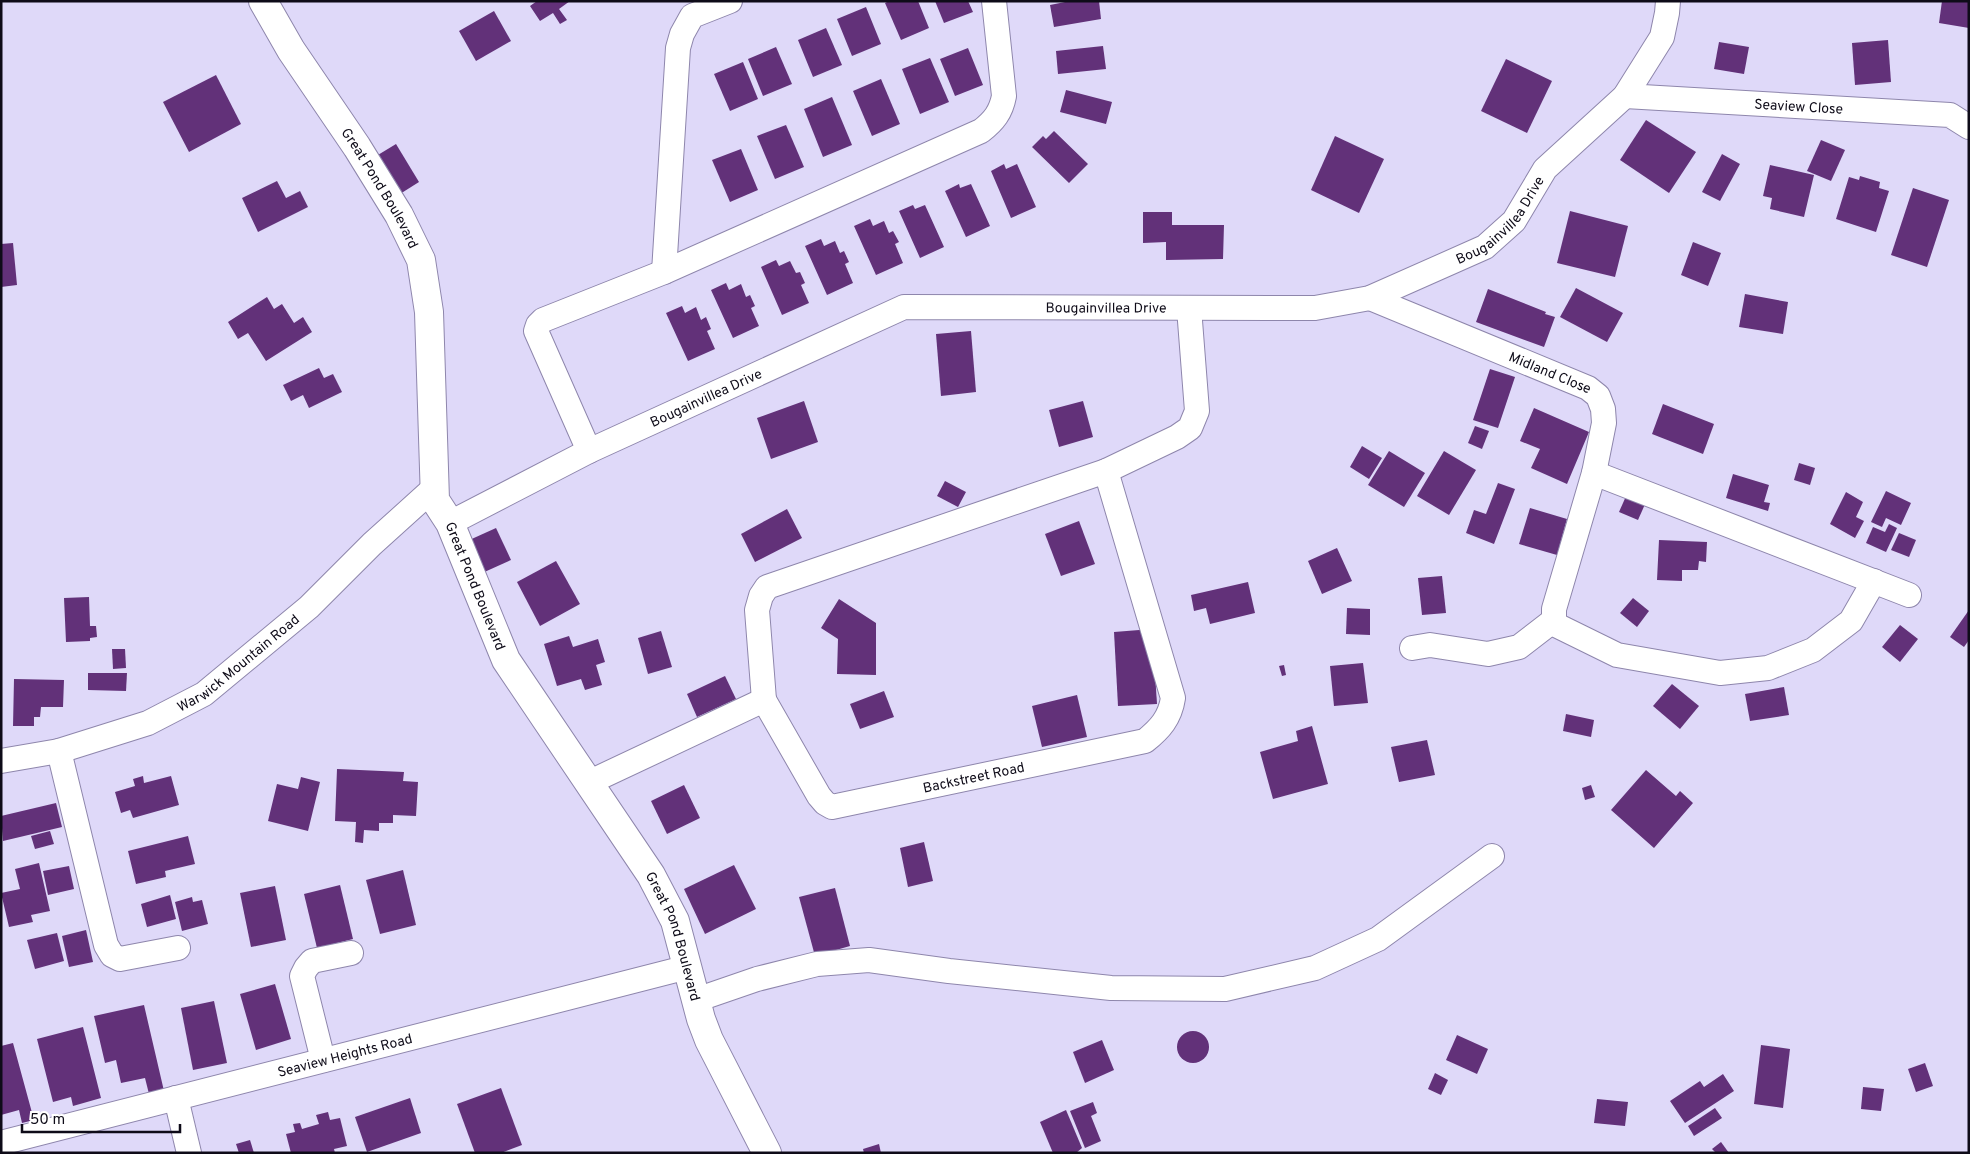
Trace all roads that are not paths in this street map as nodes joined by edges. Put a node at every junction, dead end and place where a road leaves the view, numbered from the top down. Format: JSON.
{"nodes":[{"id":1,"x":263,"y":1,"type":"edge"},
{"id":2,"x":730,"y":1,"type":"edge"},
{"id":3,"x":994,"y":1,"type":"edge"},
{"id":4,"x":1668,"y":1,"type":"edge"},
{"id":5,"x":1625,"y":96,"type":"junction"},
{"id":6,"x":1969,"y":127,"type":"edge"},
{"id":7,"x":664,"y":272,"type":"junction"},
{"id":8,"x":1370,"y":298,"type":"junction"},
{"id":9,"x":1189,"y":308,"type":"junction"},
{"id":10,"x":588,"y":451,"type":"junction"},
{"id":11,"x":1106,"y":471,"type":"junction"},
{"id":12,"x":1594,"y":473,"type":"junction"},
{"id":13,"x":433,"y":489,"type":"junction"},
{"id":14,"x":450,"y":522,"type":"junction"},
{"id":15,"x":1874,"y":581,"type":"junction"},
{"id":16,"x":1909,"y":595,"type":"dead end"},
{"id":17,"x":1554,"y":620,"type":"junction"},
{"id":18,"x":1412,"y":648,"type":"dead end"},
{"id":19,"x":764,"y":700,"type":"junction"},
{"id":20,"x":58,"y":751,"type":"junction"},
{"id":21,"x":1,"y":761,"type":"edge"},
{"id":22,"x":590,"y":782,"type":"junction"},
{"id":23,"x":1492,"y":856,"type":"dead end"},
{"id":24,"x":178,"y":948,"type":"dead end"},
{"id":25,"x":351,"y":953,"type":"dead end"},
{"id":26,"x":688,"y":967,"type":"junction"},
{"id":27,"x":696,"y":1000,"type":"junction"},
{"id":28,"x":322,"y":1060,"type":"junction"},
{"id":29,"x":176,"y":1098,"type":"junction"},
{"id":30,"x":1,"y":1142,"type":"edge"},
{"id":31,"x":189,"y":1153,"type":"edge"},
{"id":32,"x":767,"y":1153,"type":"edge"}],
"edges":[{"from":1,"to":13,"type":"street","name":"Great Pond Boulevard"},
{"from":2,"to":7,"type":"street"},
{"from":3,"to":7,"type":"street"},
{"from":4,"to":5,"type":"street","name":"Bougainvillea Drive"},
{"from":5,"to":6,"type":"street","name":"Seaview Close"},
{"from":5,"to":8,"type":"street","name":"Bougainvillea Drive"},
{"from":7,"to":10,"type":"street"},
{"from":8,"to":9,"type":"street","name":"Bougainvillea Drive"},
{"from":8,"to":12,"type":"street","name":"Midland Close"},
{"from":9,"to":10,"type":"street","name":"Bougainvillea Drive"},
{"from":9,"to":11,"type":"street"},
{"from":10,"to":14,"type":"street","name":"Bougainvillea Drive"},
{"from":11,"to":19,"type":"street"},
{"from":11,"to":19,"type":"street","name":"Backstreet Road"},
{"from":12,"to":15,"type":"street"},
{"from":12,"to":17,"type":"street","name":"Midland Close"},
{"from":13,"to":14,"type":"street","name":"Great Pond Boulevard"},
{"from":13,"to":20,"type":"street","name":"Warwick Mountain Road"},
{"from":14,"to":22,"type":"street","name":"Great Pond Boulevard"},
{"from":15,"to":16,"type":"street"},
{"from":15,"to":17,"type":"street"},
{"from":17,"to":18,"type":"street"},
{"from":19,"to":22,"type":"street"},
{"from":20,"to":21,"type":"street","name":"Warwick Mountain Road"},
{"from":20,"to":24,"type":"street"},
{"from":22,"to":26,"type":"street","name":"Great Pond Boulevard"},
{"from":23,"to":27,"type":"street"},
{"from":25,"to":28,"type":"street"},
{"from":26,"to":27,"type":"street","name":"Great Pond Boulevard"},
{"from":26,"to":28,"type":"street","name":"Seaview Heights Road"},
{"from":27,"to":32,"type":"street","name":"Great Pond Boulevard"},
{"from":28,"to":29,"type":"street","name":"Seaview Heights Road"},
{"from":29,"to":30,"type":"street","name":"Seaview Heights Road"},
{"from":29,"to":31,"type":"street"}]}
